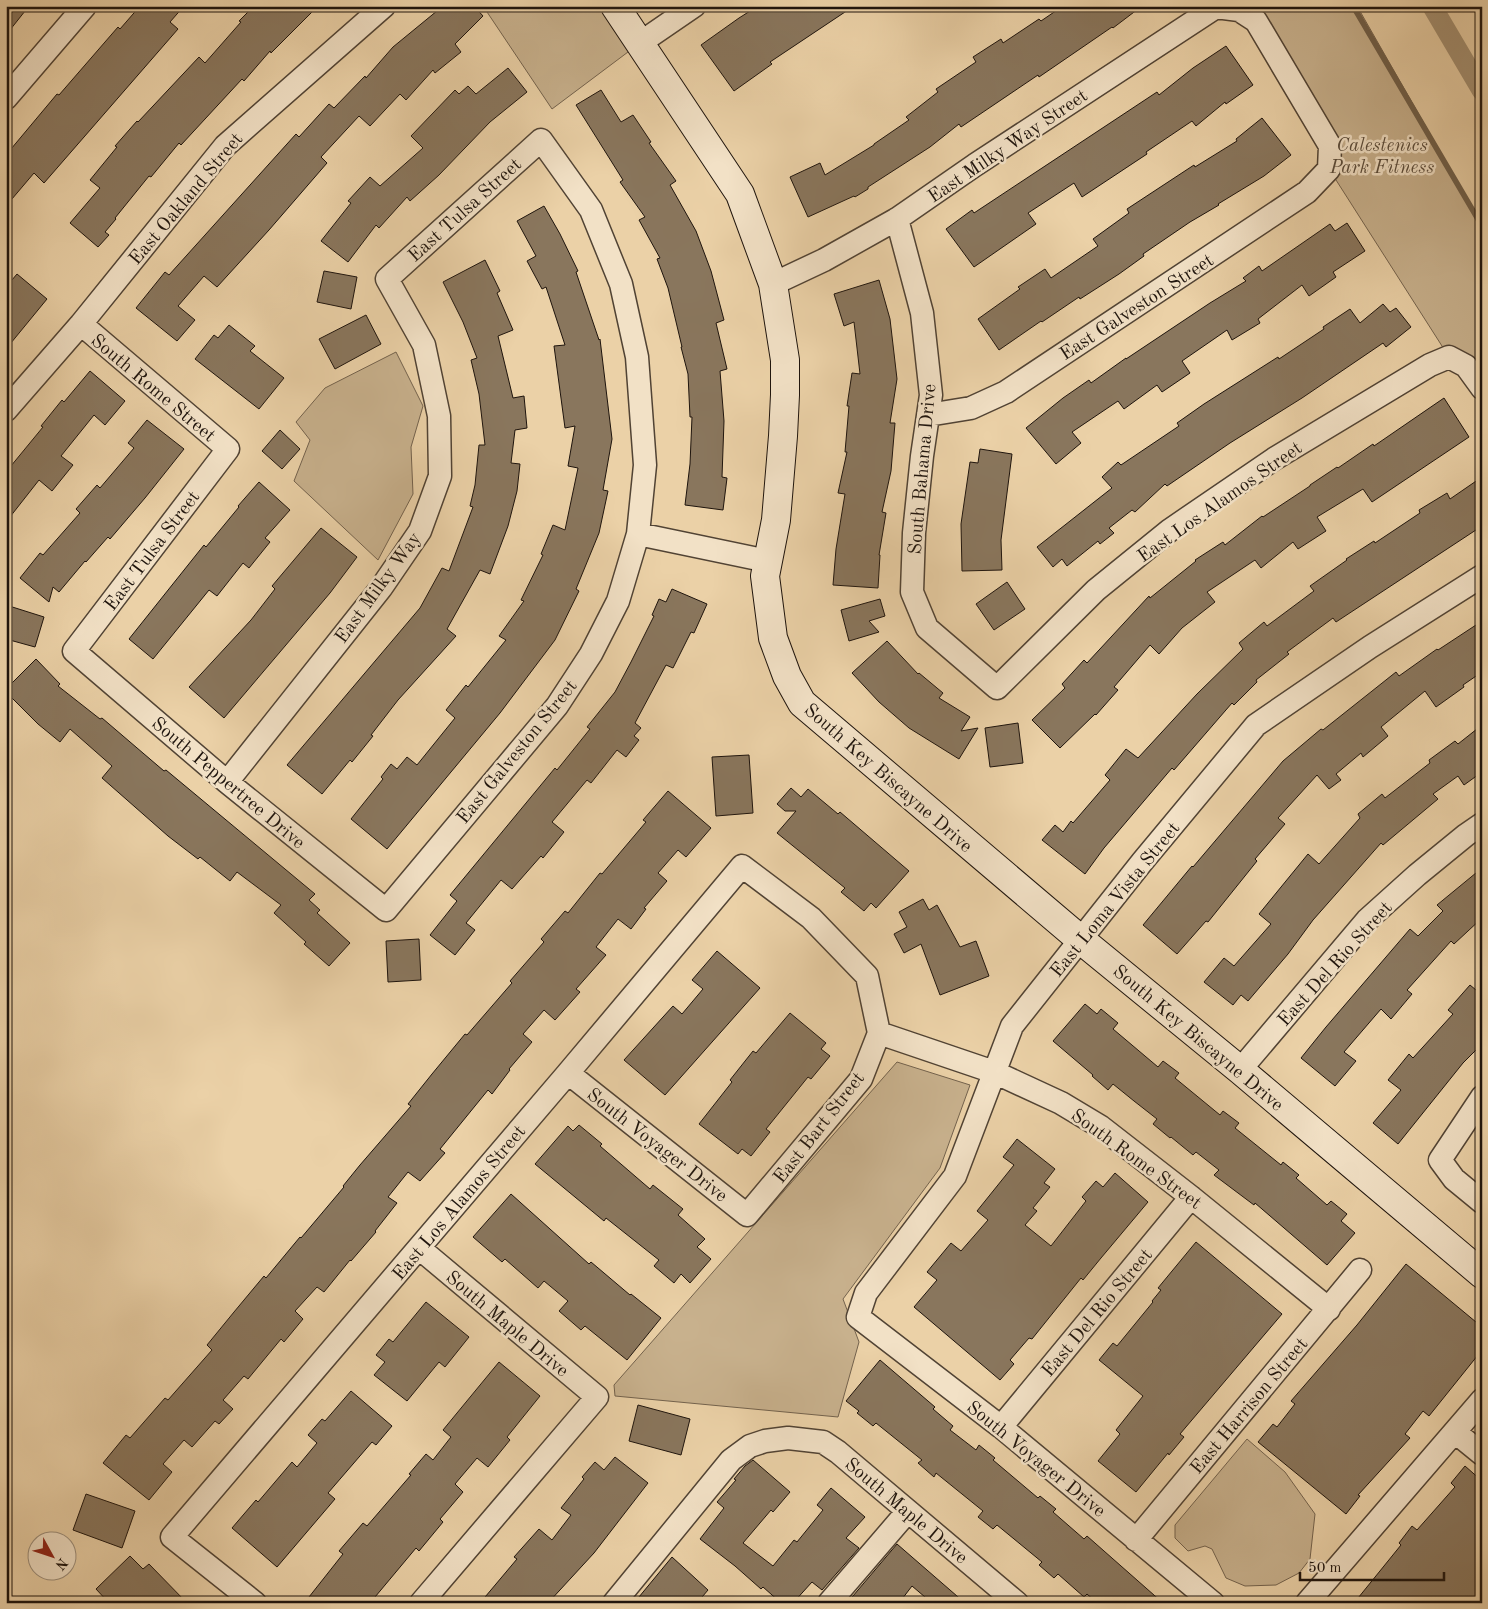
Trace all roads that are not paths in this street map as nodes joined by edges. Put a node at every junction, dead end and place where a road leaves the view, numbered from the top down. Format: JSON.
{"nodes":[{"id":1,"x":85,"y":6,"type":"edge"},
{"id":2,"x":384,"y":6,"type":"edge"},
{"id":3,"x":616,"y":6,"type":"edge"},
{"id":4,"x":694,"y":6,"type":"edge"},
{"id":5,"x":1239,"y":10,"type":"joint"},
{"id":6,"x":640,"y":43,"type":"junction"},
{"id":7,"x":6,"y":98,"type":"edge"},
{"id":8,"x":897,"y":219,"type":"junction"},
{"id":9,"x":387,"y":279,"type":"joint"},
{"id":10,"x":773,"y":284,"type":"junction"},
{"id":11,"x":81,"y":324,"type":"junction"},
{"id":12,"x":1482,"y":388,"type":"edge"},
{"id":13,"x":6,"y":410,"type":"edge"},
{"id":14,"x":928,"y":415,"type":"junction"},
{"id":15,"x":228,"y":449,"type":"joint"},
{"id":16,"x":638,"y":534,"type":"junction"},
{"id":17,"x":768,"y":561,"type":"junction"},
{"id":18,"x":1482,"y":576,"type":"edge"},
{"id":19,"x":74,"y":652,"type":"joint"},
{"id":20,"x":997,"y":688,"type":"joint"},
{"id":21,"x":227,"y":782,"type":"junction"},
{"id":22,"x":1482,"y":824,"type":"edge"},
{"id":23,"x":386,"y":910,"type":"joint"},
{"id":24,"x":1081,"y":940,"type":"junction"},
{"id":25,"x":879,"y":1033,"type":"junction"},
{"id":26,"x":1240,"y":1070,"type":"junction"},
{"id":27,"x":994,"y":1072,"type":"junction"},
{"id":28,"x":568,"y":1073,"type":"junction"},
{"id":29,"x":1482,"y":1097,"type":"edge"},
{"id":30,"x":1191,"y":1197,"type":"junction"},
{"id":31,"x":1482,"y":1202,"type":"edge"},
{"id":32,"x":747,"y":1214,"type":"joint"},
{"id":33,"x":419,"y":1248,"type":"junction"},
{"id":34,"x":1360,"y":1270,"type":"dead end"},
{"id":35,"x":1482,"y":1274,"type":"edge"},
{"id":36,"x":1328,"y":1309,"type":"junction"},
{"id":37,"x":858,"y":1317,"type":"joint"},
{"id":38,"x":1482,"y":1400,"type":"edge"},
{"id":39,"x":1001,"y":1427,"type":"junction"},
{"id":40,"x":1455,"y":1432,"type":"junction"},
{"id":41,"x":1482,"y":1454,"type":"edge"},
{"id":42,"x":908,"y":1511,"type":"junction"},
{"id":43,"x":1136,"y":1540,"type":"junction"},
{"id":44,"x":256,"y":1603,"type":"edge"},
{"id":45,"x":421,"y":1603,"type":"edge"},
{"id":46,"x":614,"y":1603,"type":"edge"},
{"id":47,"x":829,"y":1603,"type":"edge"},
{"id":48,"x":1017,"y":1603,"type":"edge"},
{"id":49,"x":1213,"y":1603,"type":"edge"},
{"id":50,"x":1307,"y":1603,"type":"edge"}],
"edges":[{"from":1,"to":7,"type":"street"},
{"from":2,"to":11,"type":"street","name":"East Oakland Street"},
{"from":3,"to":6,"type":"street","name":"South Key Biscayne Drive"},
{"from":4,"to":6,"type":"street"},
{"from":5,"to":8,"type":"street","name":"East Milky Way Street"},
{"from":5,"to":14,"type":"street","name":"East Galveston Street"},
{"from":6,"to":10,"type":"street","name":"South Key Biscayne Drive"},
{"from":8,"to":10,"type":"street","name":"East Milky Way Street"},
{"from":8,"to":14,"type":"street","name":"South Bahama Drive"},
{"from":9,"to":16,"type":"street","name":"East Tulsa Street"},
{"from":9,"to":21,"type":"street","name":"East Milky Way"},
{"from":10,"to":17,"type":"street","name":"South Key Biscayne Drive"},
{"from":11,"to":13,"type":"street","name":"East Oakland Street"},
{"from":11,"to":15,"type":"street","name":"South Rome Street"},
{"from":12,"to":20,"type":"street","name":"East Los Alamos Street"},
{"from":14,"to":20,"type":"street","name":"South Bahama Drive"},
{"from":15,"to":19,"type":"street","name":"East Tulsa Street"},
{"from":16,"to":17,"type":"street"},
{"from":16,"to":23,"type":"street","name":"East Galveston Street"},
{"from":17,"to":24,"type":"street","name":"South Key Biscayne Drive"},
{"from":18,"to":24,"type":"street","name":"East Loma Vista Street"},
{"from":19,"to":21,"type":"street","name":"South Peppertree Drive"},
{"from":21,"to":23,"type":"street","name":"South Peppertree Drive"},
{"from":22,"to":26,"type":"street","name":"East Del Rio Street"},
{"from":24,"to":26,"type":"street","name":"South Key Biscayne Drive"},
{"from":24,"to":27,"type":"street","name":"East Loma Vista Street"},
{"from":25,"to":27,"type":"street","name":"South Rome Street"},
{"from":25,"to":28,"type":"street","name":"East Los Alamos Street"},
{"from":25,"to":32,"type":"street","name":"East Bart Street"},
{"from":26,"to":35,"type":"street","name":"South Key Biscayne Drive"},
{"from":27,"to":30,"type":"street","name":"South Rome Street"},
{"from":27,"to":37,"type":"street","name":"East Loma Vista Street"},
{"from":28,"to":32,"type":"street","name":"South Voyager Drive"},
{"from":28,"to":33,"type":"street","name":"East Los Alamos Street"},
{"from":29,"to":31,"type":"street"},
{"from":30,"to":36,"type":"street","name":"South Rome Street"},
{"from":30,"to":39,"type":"street","name":"East Del Rio Street"},
{"from":33,"to":44,"type":"street","name":"East Los Alamos Street"},
{"from":33,"to":45,"type":"street","name":"South Maple Drive"},
{"from":34,"to":36,"type":"street","name":"East Harrison Street"},
{"from":36,"to":43,"type":"street","name":"East Harrison Street"},
{"from":37,"to":39,"type":"street","name":"South Voyager Drive"},
{"from":38,"to":40,"type":"street"},
{"from":39,"to":43,"type":"street","name":"South Voyager Drive"},
{"from":40,"to":41,"type":"street"},
{"from":40,"to":50,"type":"street"},
{"from":42,"to":46,"type":"street","name":"South Maple Drive"},
{"from":42,"to":47,"type":"street"},
{"from":42,"to":48,"type":"street","name":"South Maple Drive"},
{"from":43,"to":49,"type":"street","name":"South Voyager Drive"}]}
